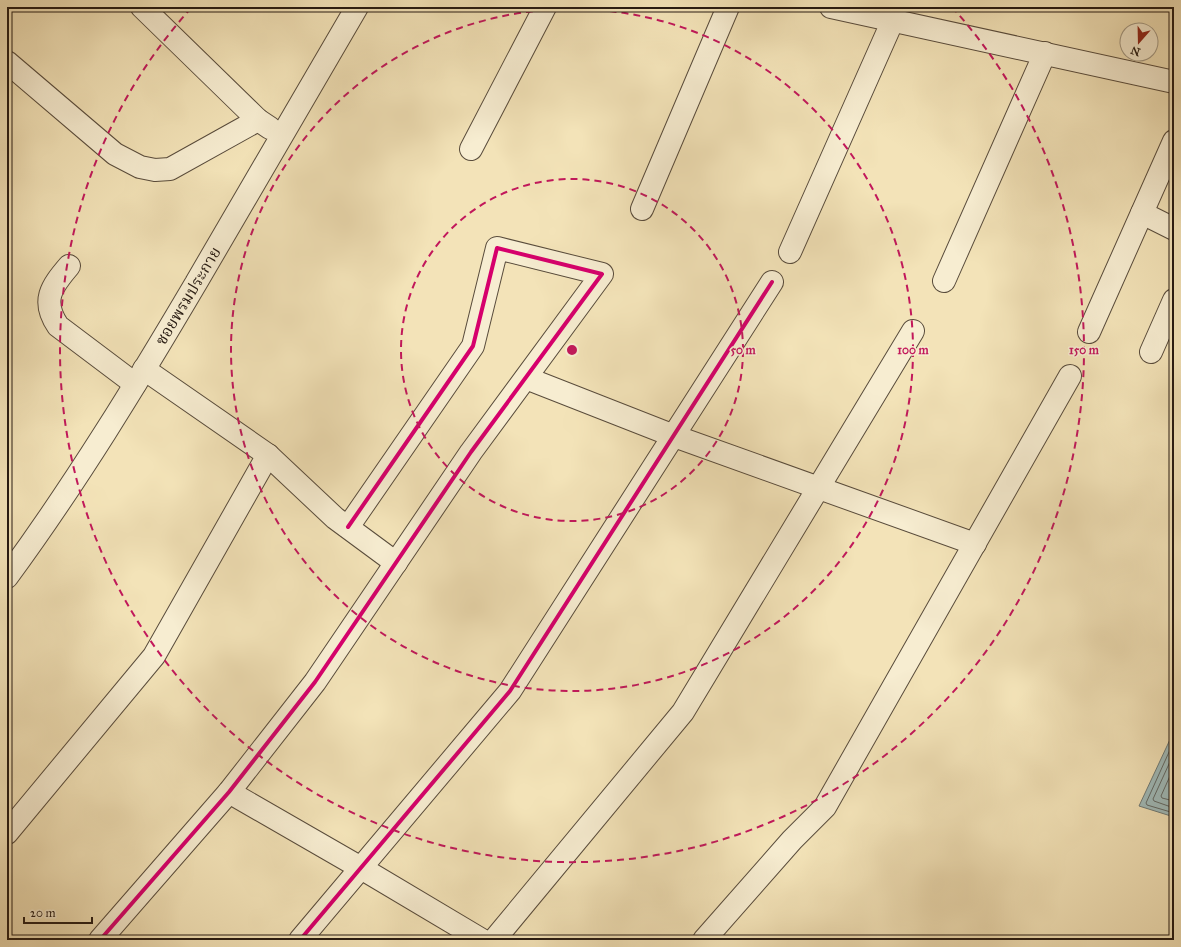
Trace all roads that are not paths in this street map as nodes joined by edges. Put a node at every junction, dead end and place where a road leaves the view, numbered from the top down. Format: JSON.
{"nodes":[{"id":1,"x":142,"y":7,"type":"edge"},
{"id":2,"x":357,"y":7,"type":"edge"},
{"id":3,"x":545,"y":7,"type":"edge"},
{"id":4,"x":728,"y":7,"type":"edge"},
{"id":5,"x":831,"y":7,"type":"edge"},
{"id":6,"x":893,"y":20,"type":"junction"},
{"id":7,"x":1045,"y":53,"type":"junction"},
{"id":8,"x":7,"y":62,"type":"edge"},
{"id":9,"x":1174,"y":82,"type":"edge"},
{"id":10,"x":258,"y":120,"type":"junction"},
{"id":11,"x":283,"y":136,"type":"junction"},
{"id":12,"x":1174,"y":141,"type":"edge"},
{"id":13,"x":471,"y":148,"type":"dead end"},
{"id":14,"x":642,"y":209,"type":"dead end"},
{"id":15,"x":1142,"y":213,"type":"junction"},
{"id":16,"x":1174,"y":229,"type":"edge"},
{"id":17,"x":790,"y":252,"type":"dead end"},
{"id":18,"x":69,"y":266,"type":"dead end"},
{"id":19,"x":944,"y":281,"type":"dead end"},
{"id":20,"x":772,"y":282,"type":"dead end"},
{"id":21,"x":1174,"y":300,"type":"edge"},
{"id":22,"x":913,"y":331,"type":"dead end"},
{"id":23,"x":1089,"y":332,"type":"dead end"},
{"id":24,"x":1151,"y":352,"type":"dead end"},
{"id":25,"x":1070,"y":376,"type":"dead end"},
{"id":26,"x":140,"y":377,"type":"junction"},
{"id":27,"x":526,"y":378,"type":"junction"},
{"id":28,"x":674,"y":436,"type":"junction"},
{"id":29,"x":268,"y":455,"type":"junction"},
{"id":30,"x":819,"y":488,"type":"junction"},
{"id":31,"x":348,"y":527,"type":"junction"},
{"id":32,"x":974,"y":544,"type":"junction"},
{"id":33,"x":396,"y":563,"type":"junction"},
{"id":34,"x":7,"y":576,"type":"edge"},
{"id":35,"x":230,"y":792,"type":"junction"},
{"id":36,"x":7,"y":833,"type":"edge"},
{"id":37,"x":361,"y":868,"type":"junction"},
{"id":38,"x":100,"y":940,"type":"edge"},
{"id":39,"x":300,"y":940,"type":"edge"},
{"id":40,"x":482,"y":940,"type":"edge"},
{"id":41,"x":494,"y":940,"type":"edge"},
{"id":42,"x":704,"y":940,"type":"edge"}],
"edges":[{"from":1,"to":10,"type":"street"},
{"from":2,"to":11,"type":"street","name":"ซอยพรมประกาย"},
{"from":3,"to":13,"type":"street"},
{"from":4,"to":14,"type":"street"},
{"from":5,"to":6,"type":"street"},
{"from":6,"to":7,"type":"street"},
{"from":6,"to":17,"type":"street"},
{"from":7,"to":9,"type":"street"},
{"from":7,"to":19,"type":"street"},
{"from":8,"to":10,"type":"street"},
{"from":10,"to":11,"type":"street"},
{"from":11,"to":26,"type":"street","name":"ซอยพรมประกาย"},
{"from":12,"to":15,"type":"street"},
{"from":15,"to":16,"type":"street"},
{"from":15,"to":23,"type":"street"},
{"from":18,"to":26,"type":"street"},
{"from":20,"to":28,"type":"street"},
{"from":21,"to":24,"type":"street"},
{"from":22,"to":30,"type":"street"},
{"from":25,"to":32,"type":"street"},
{"from":26,"to":29,"type":"street"},
{"from":26,"to":34,"type":"street","name":"ซอยพรมประกาย"},
{"from":27,"to":28,"type":"street"},
{"from":27,"to":31,"type":"street"},
{"from":27,"to":33,"type":"street"},
{"from":28,"to":30,"type":"street"},
{"from":28,"to":37,"type":"street"},
{"from":29,"to":31,"type":"street"},
{"from":29,"to":36,"type":"street"},
{"from":30,"to":32,"type":"street"},
{"from":30,"to":41,"type":"street"},
{"from":31,"to":33,"type":"street"},
{"from":32,"to":42,"type":"street"},
{"from":33,"to":35,"type":"street"},
{"from":35,"to":37,"type":"street"},
{"from":35,"to":38,"type":"street"},
{"from":37,"to":39,"type":"street"},
{"from":37,"to":40,"type":"street"}]}
